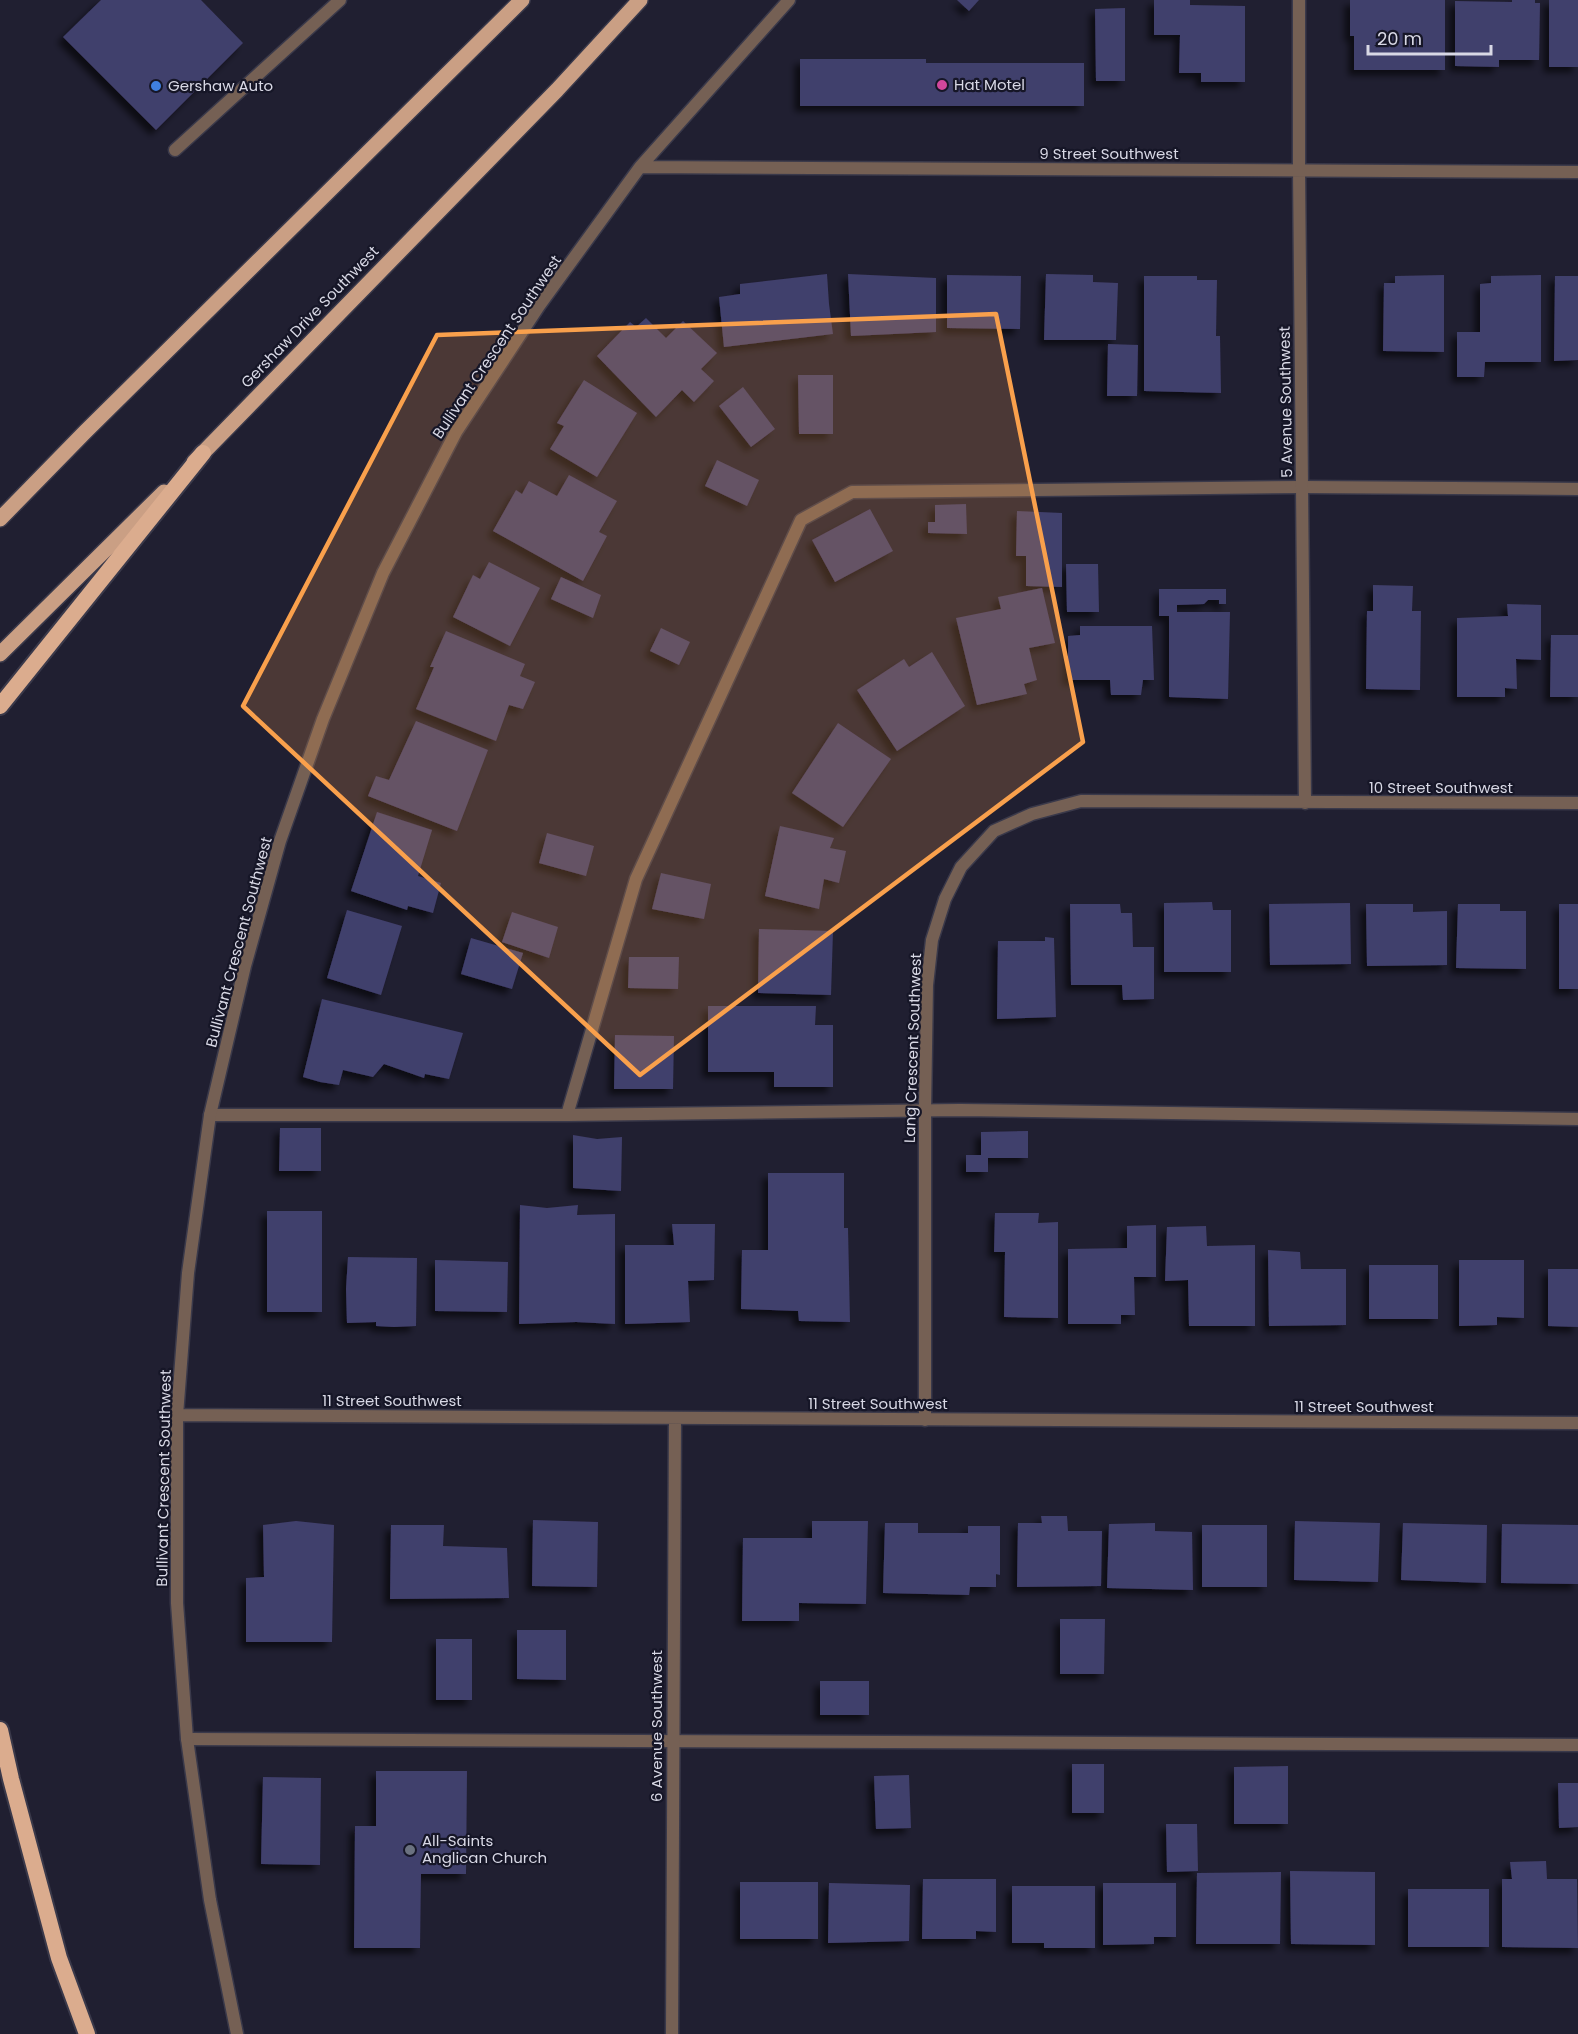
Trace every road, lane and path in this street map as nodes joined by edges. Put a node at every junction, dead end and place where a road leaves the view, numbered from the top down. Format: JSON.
{"nodes":[{"id":1,"x":340,"y":0,"type":"edge"},
{"id":2,"x":522,"y":0,"type":"edge"},
{"id":3,"x":640,"y":0,"type":"edge"},
{"id":4,"x":789,"y":0,"type":"edge"},
{"id":5,"x":1299,"y":0,"type":"edge"},
{"id":6,"x":175,"y":150,"type":"dead end"},
{"id":7,"x":639,"y":167,"type":"junction"},
{"id":8,"x":1299,"y":170,"type":"junction"},
{"id":9,"x":1578,"y":172,"type":"edge"},
{"id":10,"x":85,"y":432,"type":"junction"},
{"id":11,"x":203,"y":453,"type":"junction"},
{"id":12,"x":1302,"y":487,"type":"junction"},
{"id":13,"x":1578,"y":489,"type":"edge"},
{"id":14,"x":0,"y":506,"type":"edge"},
{"id":15,"x":0,"y":519,"type":"edge"},
{"id":16,"x":0,"y":654,"type":"edge"},
{"id":17,"x":0,"y":706,"type":"edge"},
{"id":18,"x":1305,"y":803,"type":"junction"},
{"id":19,"x":1578,"y":803,"type":"edge"},
{"id":20,"x":925,"y":1111,"type":"junction"},
{"id":21,"x":210,"y":1115,"type":"junction"},
{"id":22,"x":567,"y":1115,"type":"junction"},
{"id":23,"x":1578,"y":1119,"type":"edge"},
{"id":24,"x":177,"y":1415,"type":"junction"},
{"id":25,"x":675,"y":1418,"type":"junction"},
{"id":26,"x":925,"y":1420,"type":"junction"},
{"id":27,"x":1578,"y":1423,"type":"edge"},
{"id":28,"x":0,"y":1730,"type":"edge"},
{"id":29,"x":187,"y":1739,"type":"junction"},
{"id":30,"x":672,"y":1740,"type":"junction"},
{"id":31,"x":1578,"y":1745,"type":"edge"},
{"id":32,"x":87,"y":2034,"type":"edge"},
{"id":33,"x":237,"y":2034,"type":"edge"},
{"id":34,"x":672,"y":2034,"type":"edge"}],
"edges":[{"from":1,"to":6,"type":"street"},
{"from":2,"to":10,"type":"main road"},
{"from":3,"to":11,"type":"main road","name":"Gershaw Drive Southwest"},
{"from":4,"to":7,"type":"street","name":"Bullivant Crescent Southwest"},
{"from":5,"to":8,"type":"street","name":"5 Avenue Southwest"},
{"from":7,"to":8,"type":"street","name":"9 Street Southwest"},
{"from":7,"to":21,"type":"street","name":"Bullivant Crescent Southwest"},
{"from":8,"to":9,"type":"street","name":"9 Street Southwest"},
{"from":8,"to":12,"type":"street","name":"5 Avenue Southwest"},
{"from":10,"to":14,"type":"main road"},
{"from":10,"to":15,"type":"main road"},
{"from":11,"to":16,"type":"main road","name":"Gershaw Drive Southwest"},
{"from":11,"to":17,"type":"highway"},
{"from":12,"to":13,"type":"street"},
{"from":12,"to":18,"type":"street","name":"5 Avenue Southwest"},
{"from":12,"to":22,"type":"street"},
{"from":18,"to":19,"type":"street","name":"10 Street Southwest"},
{"from":18,"to":20,"type":"street","name":"Lang Crescent Southwest"},
{"from":20,"to":22,"type":"street"},
{"from":20,"to":23,"type":"street"},
{"from":20,"to":26,"type":"street","name":"Lang Crescent Southwest"},
{"from":21,"to":22,"type":"street"},
{"from":21,"to":24,"type":"street","name":"Bullivant Crescent Southwest"},
{"from":24,"to":25,"type":"street","name":"11 Street Southwest"},
{"from":24,"to":29,"type":"street","name":"Bullivant Crescent Southwest"},
{"from":25,"to":26,"type":"street","name":"11 Street Southwest"},
{"from":25,"to":30,"type":"street","name":"6 Avenue Southwest"},
{"from":26,"to":27,"type":"street","name":"11 Street Southwest"},
{"from":28,"to":32,"type":"highway"},
{"from":29,"to":30,"type":"street"},
{"from":29,"to":33,"type":"street","name":"Bullivant Crescent Southwest"},
{"from":30,"to":31,"type":"street"},
{"from":30,"to":34,"type":"street","name":"6 Avenue Southwest"}]}
